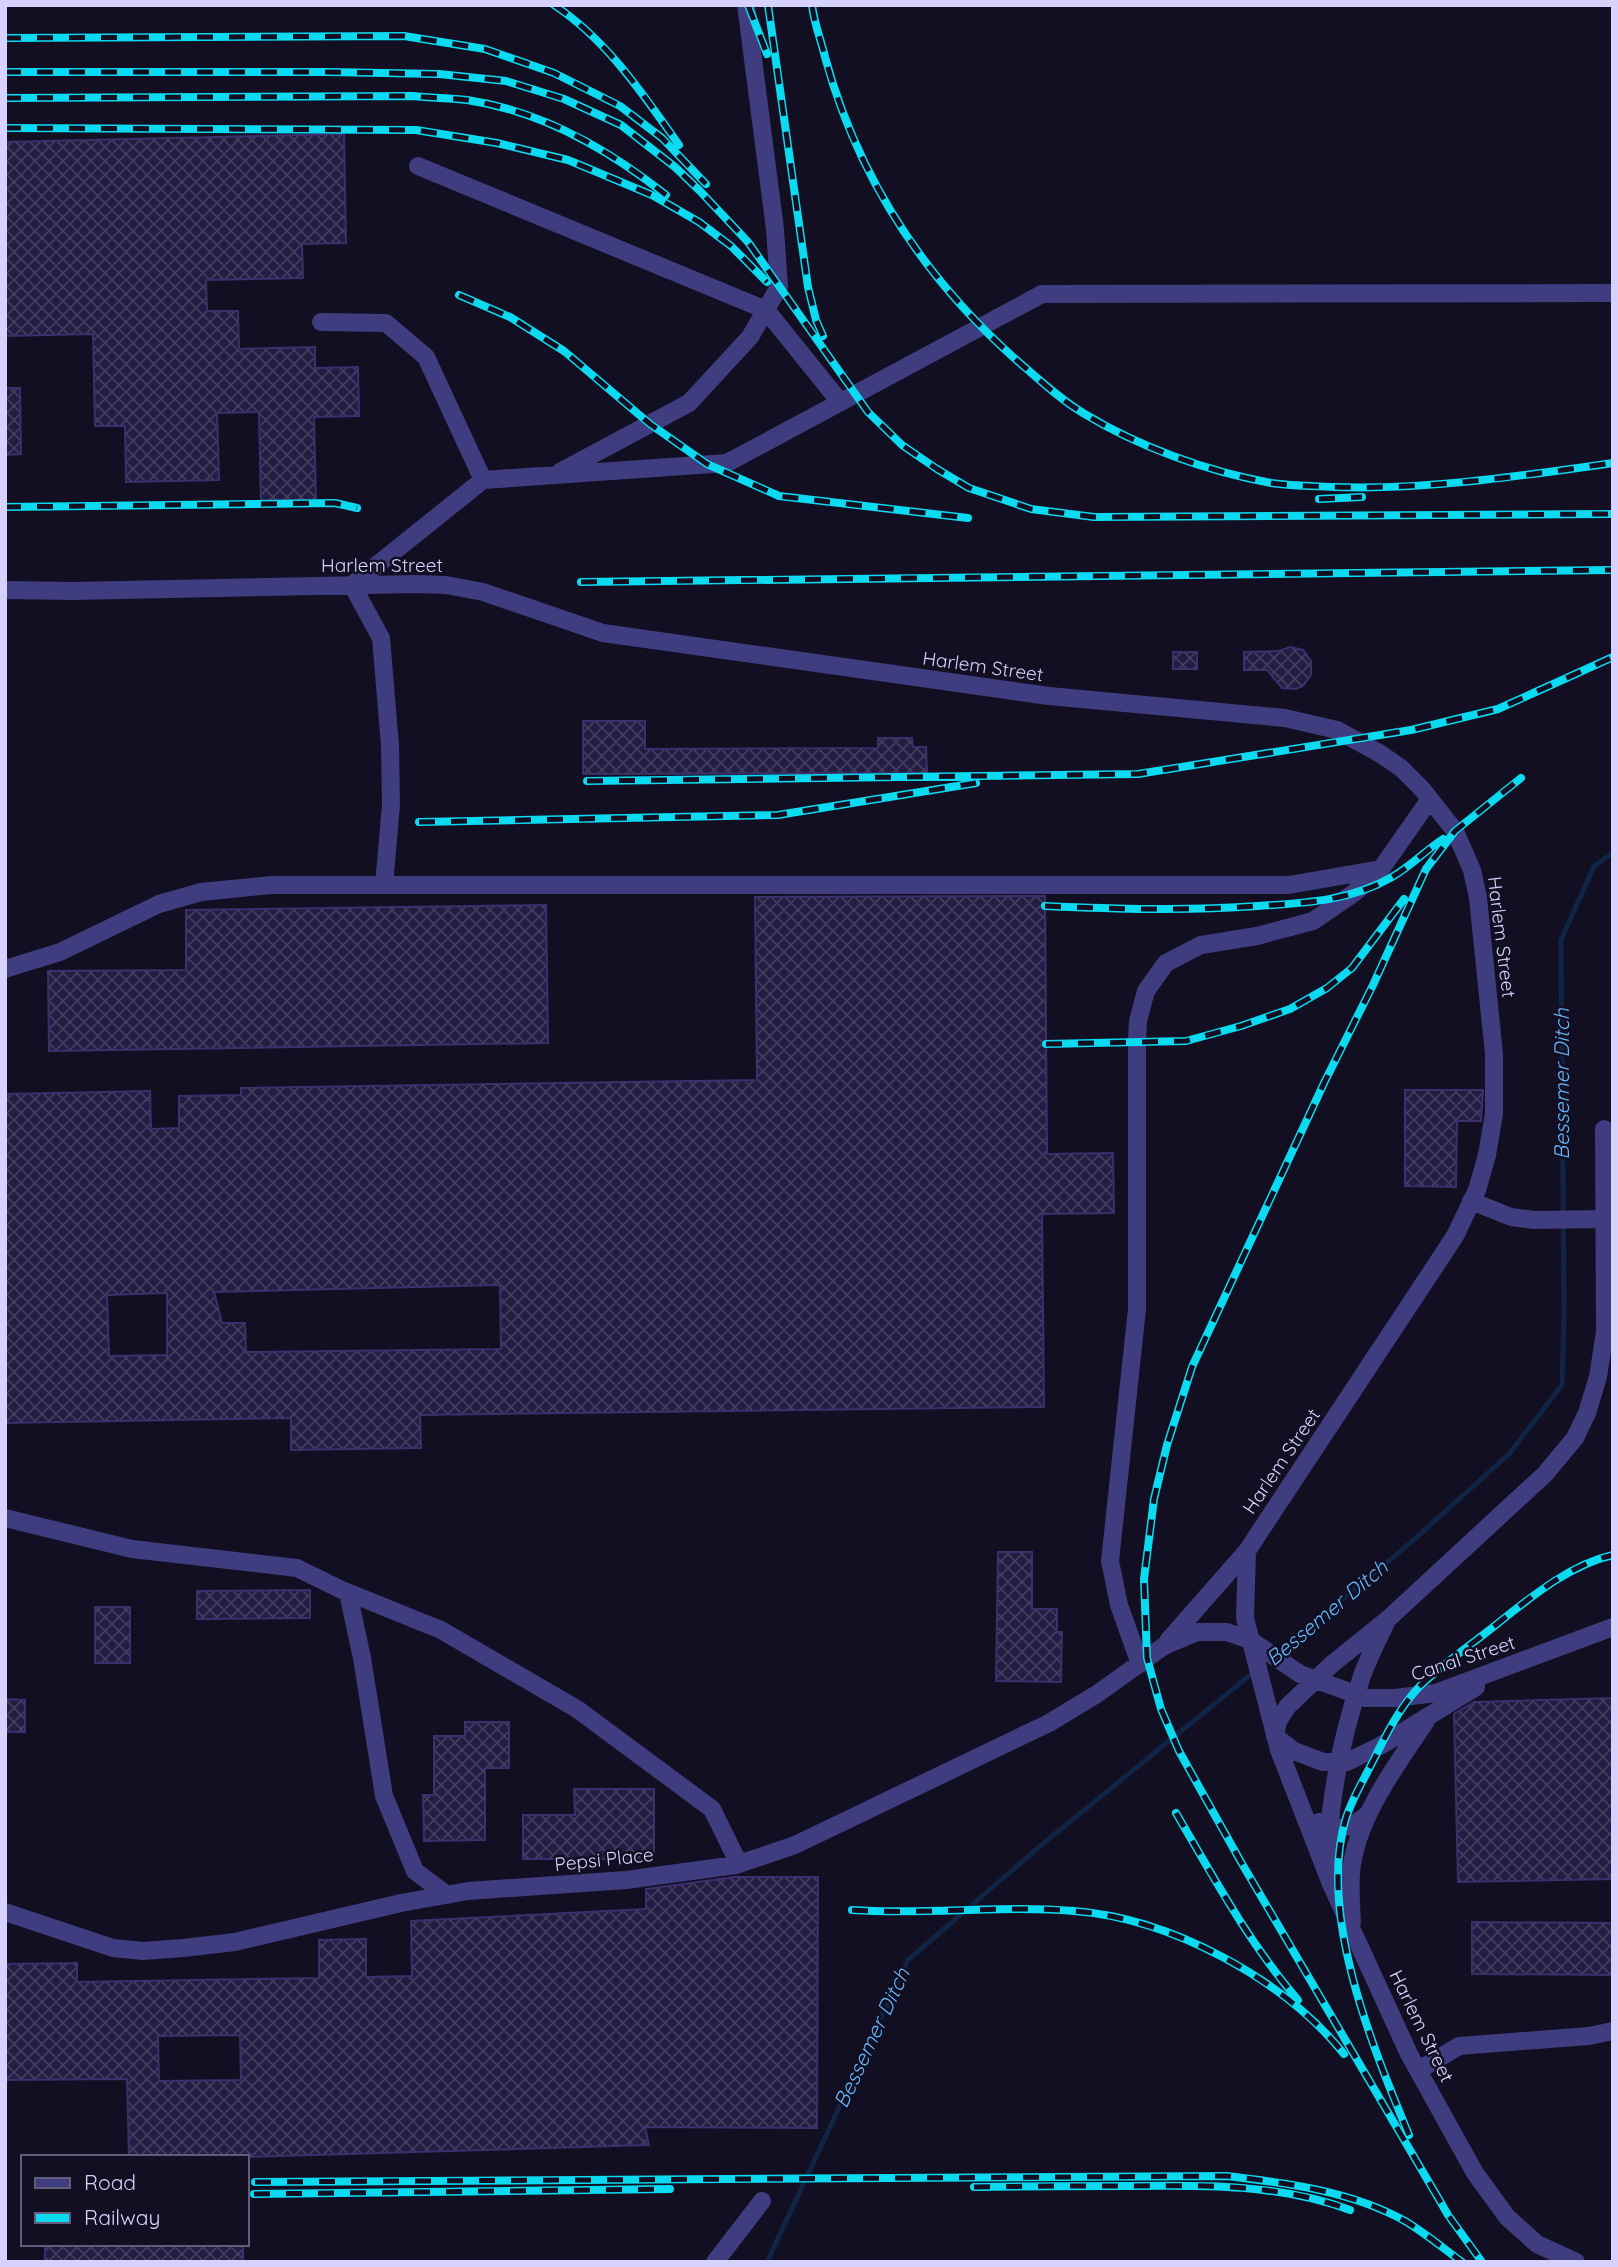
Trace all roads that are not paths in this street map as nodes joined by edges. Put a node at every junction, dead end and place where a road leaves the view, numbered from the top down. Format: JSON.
{"nodes":[{"id":1,"x":746,"y":5,"type":"edge"},
{"id":2,"x":418,"y":166,"type":"dead end"},
{"id":3,"x":1613,"y":293,"type":"edge"},
{"id":4,"x":765,"y":310,"type":"junction"},
{"id":5,"x":321,"y":322,"type":"dead end"},
{"id":6,"x":840,"y":402,"type":"junction"},
{"id":7,"x":555,"y":475,"type":"junction"},
{"id":8,"x":483,"y":480,"type":"junction"},
{"id":9,"x":352,"y":585,"type":"junction"},
{"id":10,"x":5,"y":590,"type":"edge"},
{"id":11,"x":1430,"y":799,"type":"junction"},
{"id":12,"x":1381,"y":869,"type":"junction"},
{"id":13,"x":384,"y":885,"type":"junction"},
{"id":14,"x":5,"y":969,"type":"edge"},
{"id":15,"x":1604,"y":1129,"type":"dead end"},
{"id":16,"x":1471,"y":1201,"type":"junction"},
{"id":17,"x":1604,"y":1219,"type":"junction"},
{"id":18,"x":5,"y":1518,"type":"edge"},
{"id":19,"x":1247,"y":1551,"type":"junction"},
{"id":20,"x":342,"y":1590,"type":"junction"},
{"id":21,"x":1388,"y":1619,"type":"junction"},
{"id":22,"x":1613,"y":1627,"type":"edge"},
{"id":23,"x":1250,"y":1640,"type":"junction"},
{"id":24,"x":1164,"y":1646,"type":"junction"},
{"id":25,"x":1140,"y":1664,"type":"junction"},
{"id":26,"x":1509,"y":1666,"type":"junction"},
{"id":27,"x":1315,"y":1680,"type":"junction"},
{"id":28,"x":1356,"y":1695,"type":"junction"},
{"id":29,"x":1430,"y":1715,"type":"junction"},
{"id":30,"x":1275,"y":1736,"type":"junction"},
{"id":31,"x":1338,"y":1762,"type":"junction"},
{"id":32,"x":1304,"y":1814,"type":"junction"},
{"id":33,"x":1368,"y":1814,"type":"junction"},
{"id":34,"x":1328,"y":1826,"type":"junction"},
{"id":35,"x":739,"y":1864,"type":"junction"},
{"id":36,"x":1327,"y":1871,"type":"junction"},
{"id":37,"x":447,"y":1895,"type":"junction"},
{"id":38,"x":5,"y":1912,"type":"edge"},
{"id":39,"x":1352,"y":1929,"type":"junction"},
{"id":40,"x":1613,"y":2031,"type":"edge"},
{"id":41,"x":1419,"y":2070,"type":"junction"},
{"id":42,"x":762,"y":2201,"type":"dead end"},
{"id":43,"x":715,"y":2262,"type":"edge"},
{"id":44,"x":1576,"y":2262,"type":"edge"}],
"edges":[{"from":1,"to":4,"type":"lane"},
{"from":2,"to":4,"type":"lane"},
{"from":3,"to":6,"type":"lane"},
{"from":4,"to":6,"type":"lane"},
{"from":4,"to":7,"type":"lane"},
{"from":5,"to":8,"type":"lane"},
{"from":6,"to":7,"type":"lane"},
{"from":7,"to":8,"type":"lane"},
{"from":8,"to":9,"type":"lane"},
{"from":9,"to":10,"type":"lane","name":"Harlem Street"},
{"from":9,"to":11,"type":"lane","name":"Harlem Street"},
{"from":9,"to":13,"type":"lane"},
{"from":11,"to":12,"type":"lane"},
{"from":11,"to":16,"type":"lane","name":"Harlem Street"},
{"from":12,"to":13,"type":"lane"},
{"from":12,"to":25,"type":"lane"},
{"from":13,"to":14,"type":"lane"},
{"from":15,"to":17,"type":"lane"},
{"from":16,"to":17,"type":"lane"},
{"from":16,"to":19,"type":"lane","name":"Harlem Street"},
{"from":17,"to":21,"type":"lane"},
{"from":18,"to":20,"type":"lane"},
{"from":19,"to":23,"type":"lane","name":"Harlem Street"},
{"from":19,"to":24,"type":"lane"},
{"from":20,"to":35,"type":"lane"},
{"from":20,"to":37,"type":"lane"},
{"from":21,"to":27,"type":"lane"},
{"from":21,"to":28,"type":"lane"},
{"from":22,"to":26,"type":"lane","name":"Canal Street"},
{"from":23,"to":24,"type":"lane"},
{"from":23,"to":27,"type":"lane","name":"Canal Street"},
{"from":23,"to":30,"type":"lane","name":"Harlem Street"},
{"from":24,"to":25,"type":"lane","name":"Pepsi Place"},
{"from":25,"to":35,"type":"lane","name":"Pepsi Place"},
{"from":26,"to":28,"type":"lane","name":"Canal Street"},
{"from":26,"to":29,"type":"lane"},
{"from":27,"to":28,"type":"lane","name":"Canal Street"},
{"from":27,"to":30,"type":"lane"},
{"from":28,"to":31,"type":"lane"},
{"from":29,"to":31,"type":"lane"},
{"from":29,"to":33,"type":"lane"},
{"from":30,"to":31,"type":"lane"},
{"from":30,"to":32,"type":"lane","name":"Harlem Street"},
{"from":31,"to":34,"type":"lane"},
{"from":32,"to":34,"type":"lane"},
{"from":32,"to":36,"type":"lane","name":"Harlem Street"},
{"from":33,"to":34,"type":"lane"},
{"from":33,"to":39,"type":"lane"},
{"from":34,"to":36,"type":"lane"},
{"from":35,"to":37,"type":"lane","name":"Pepsi Place"},
{"from":36,"to":39,"type":"lane","name":"Harlem Street"},
{"from":37,"to":38,"type":"lane","name":"Pepsi Place"},
{"from":39,"to":41,"type":"lane","name":"Harlem Street"},
{"from":40,"to":41,"type":"lane"},
{"from":41,"to":44,"type":"lane","name":"Harlem Street"},
{"from":42,"to":43,"type":"lane"}]}
